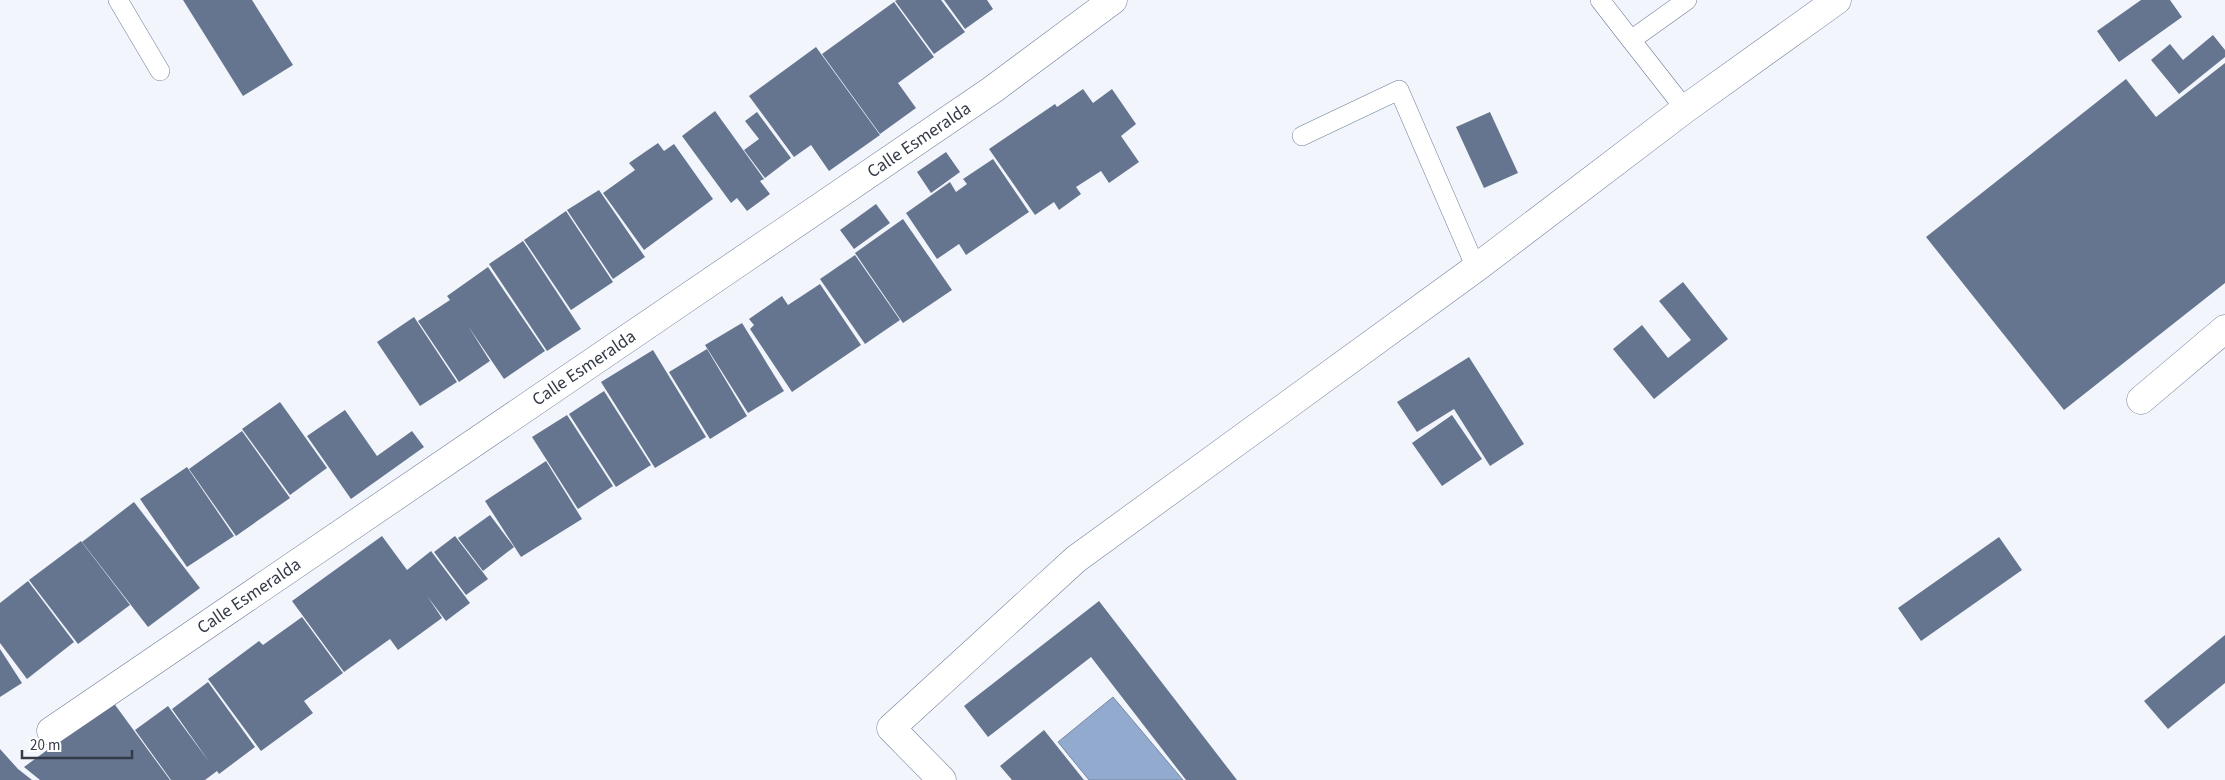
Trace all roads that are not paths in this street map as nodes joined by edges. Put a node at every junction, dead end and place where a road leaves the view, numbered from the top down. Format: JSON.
{"nodes":[{"id":1,"x":118,"y":0,"type":"edge"},
{"id":2,"x":1113,"y":0,"type":"edge"},
{"id":3,"x":1600,"y":0,"type":"edge"},
{"id":4,"x":1687,"y":0,"type":"edge"},
{"id":5,"x":1837,"y":0,"type":"edge"},
{"id":6,"x":1631,"y":40,"type":"junction"},
{"id":7,"x":160,"y":71,"type":"dead end"},
{"id":8,"x":1685,"y":109,"type":"junction"},
{"id":9,"x":1302,"y":136,"type":"dead end"},
{"id":10,"x":1476,"y":268,"type":"junction"},
{"id":11,"x":2225,"y":329,"type":"edge"},
{"id":12,"x":2141,"y":400,"type":"dead end"},
{"id":13,"x":51,"y":731,"type":"dead end"},
{"id":14,"x":942,"y":780,"type":"edge"}],
"edges":[{"from":1,"to":7,"type":"lane"},
{"from":2,"to":13,"type":"street","name":"Calle Esmeralda"},
{"from":3,"to":6,"type":"lane"},
{"from":4,"to":6,"type":"lane"},
{"from":5,"to":8,"type":"street"},
{"from":6,"to":8,"type":"lane"},
{"from":8,"to":10,"type":"street"},
{"from":9,"to":10,"type":"lane"},
{"from":10,"to":14,"type":"street"},
{"from":11,"to":12,"type":"street"}]}
